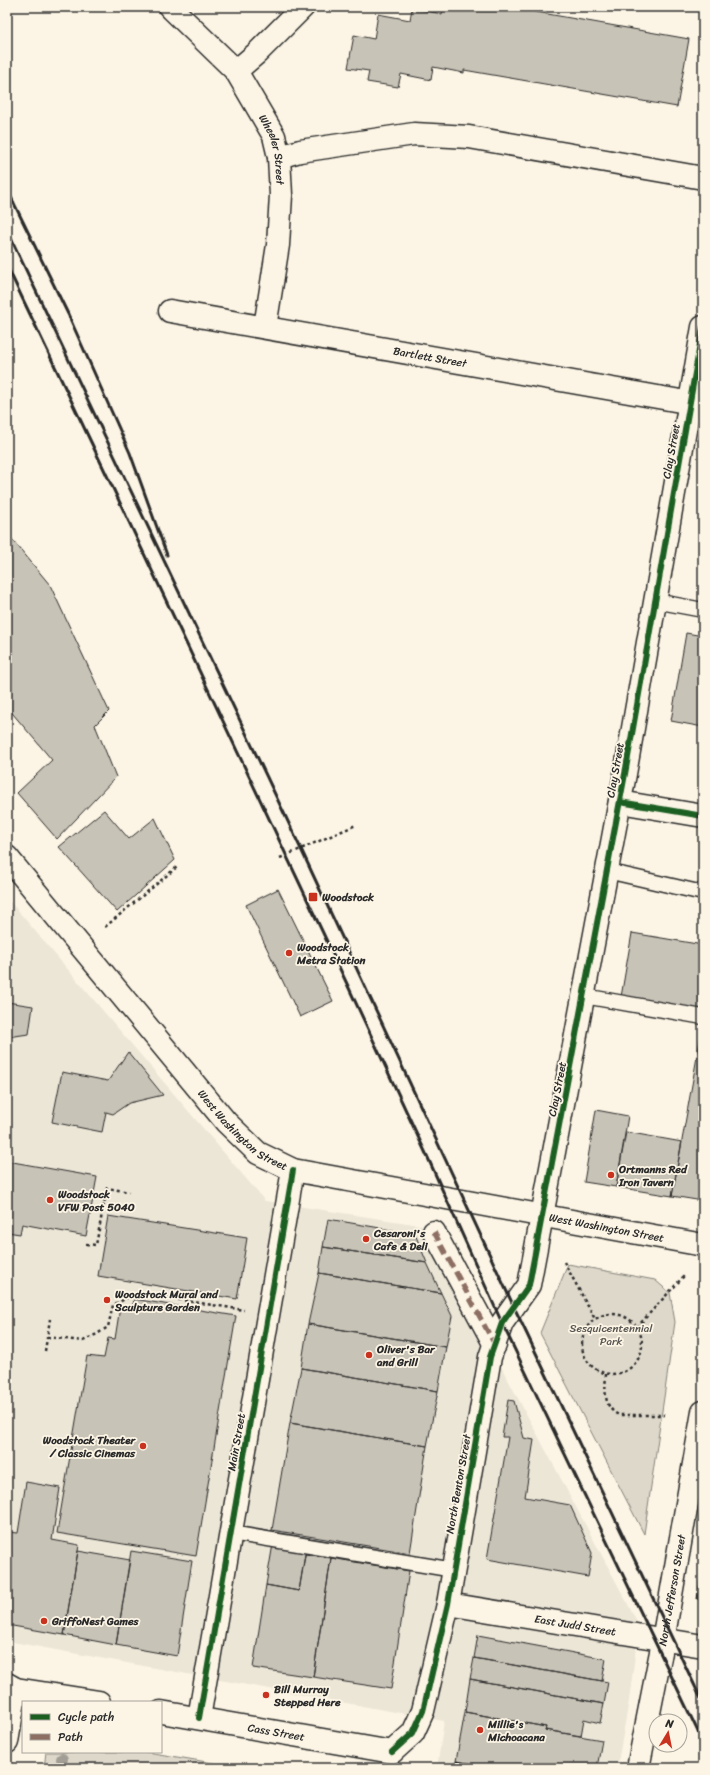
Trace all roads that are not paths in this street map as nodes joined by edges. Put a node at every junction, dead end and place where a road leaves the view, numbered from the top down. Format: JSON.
{"nodes":[{"id":1,"x":170,"y":7,"type":"edge"},
{"id":2,"x":303,"y":7,"type":"edge"},
{"id":3,"x":236,"y":71,"type":"junction"},
{"id":4,"x":279,"y":157,"type":"junction"},
{"id":5,"x":703,"y":178,"type":"edge"},
{"id":6,"x":170,"y":311,"type":"dead end"},
{"id":7,"x":265,"y":327,"type":"junction"},
{"id":8,"x":703,"y":327,"type":"edge"},
{"id":9,"x":696,"y":404,"type":"edge"},
{"id":10,"x":655,"y":601,"type":"junction"},
{"id":11,"x":703,"y":610,"type":"edge"},
{"id":12,"x":620,"y":802,"type":"junction"},
{"id":13,"x":703,"y":816,"type":"edge"},
{"id":14,"x":7,"y":857,"type":"edge"},
{"id":15,"x":607,"y":871,"type":"junction"},
{"id":16,"x":703,"y":893,"type":"edge"},
{"id":17,"x":584,"y":996,"type":"junction"},
{"id":18,"x":703,"y":1017,"type":"edge"},
{"id":19,"x":293,"y":1170,"type":"junction"},
{"id":20,"x":543,"y":1216,"type":"junction"},
{"id":21,"x":434,"y":1232,"type":"dead end"},
{"id":22,"x":703,"y":1245,"type":"edge"},
{"id":23,"x":495,"y":1345,"type":"junction"},
{"id":24,"x":703,"y":1412,"type":"edge"},
{"id":25,"x":231,"y":1533,"type":"junction"},
{"id":26,"x":454,"y":1570,"type":"junction"},
{"id":27,"x":448,"y":1604,"type":"junction"},
{"id":28,"x":662,"y":1640,"type":"junction"},
{"id":29,"x":703,"y":1646,"type":"edge"},
{"id":30,"x":11,"y":1687,"type":"edge"},
{"id":31,"x":93,"y":1701,"type":"edge"},
{"id":32,"x":162,"y":1712,"type":"edge"},
{"id":33,"x":199,"y":1718,"type":"junction"},
{"id":34,"x":7,"y":1742,"type":"edge"},
{"id":35,"x":391,"y":1760,"type":"edge"},
{"id":36,"x":638,"y":1768,"type":"edge"}],
"edges":[{"from":1,"to":3,"type":"street","name":"Wheeler Street"},
{"from":2,"to":3,"type":"street"},
{"from":3,"to":4,"type":"street","name":"Wheeler Street"},
{"from":4,"to":5,"type":"street"},
{"from":4,"to":7,"type":"street","name":"Wheeler Street"},
{"from":6,"to":7,"type":"street","name":"Bartlett Street"},
{"from":7,"to":9,"type":"street","name":"Bartlett Street"},
{"from":8,"to":9,"type":"street","name":"Clay Street"},
{"from":9,"to":10,"type":"street","name":"Clay Street"},
{"from":10,"to":11,"type":"lane"},
{"from":10,"to":12,"type":"street","name":"Clay Street"},
{"from":12,"to":13,"type":"street"},
{"from":12,"to":15,"type":"street","name":"Clay Street"},
{"from":14,"to":19,"type":"street","name":"West Washington Street"},
{"from":15,"to":16,"type":"lane"},
{"from":15,"to":17,"type":"street","name":"Clay Street"},
{"from":17,"to":18,"type":"lane"},
{"from":17,"to":20,"type":"street","name":"Clay Street"},
{"from":19,"to":20,"type":"street","name":"West Washington Street"},
{"from":19,"to":25,"type":"street","name":"Main Street"},
{"from":20,"to":22,"type":"street","name":"West Washington Street"},
{"from":20,"to":23,"type":"street","name":"North Benton Street"},
{"from":21,"to":23,"type":"street"},
{"from":23,"to":26,"type":"street","name":"North Benton Street"},
{"from":24,"to":28,"type":"street","name":"North Jefferson Street"},
{"from":25,"to":26,"type":"lane"},
{"from":25,"to":33,"type":"street","name":"Main Street"},
{"from":26,"to":27,"type":"street","name":"North Benton Street"},
{"from":27,"to":28,"type":"street","name":"East Judd Street"},
{"from":27,"to":35,"type":"street","name":"North Benton Street"},
{"from":28,"to":29,"type":"street","name":"East Judd Street"},
{"from":28,"to":36,"type":"street","name":"North Jefferson Street"},
{"from":30,"to":31,"type":"street"},
{"from":30,"to":34,"type":"street"},
{"from":32,"to":33,"type":"street","name":"Cass Street"},
{"from":33,"to":35,"type":"street","name":"Cass Street"}]}
